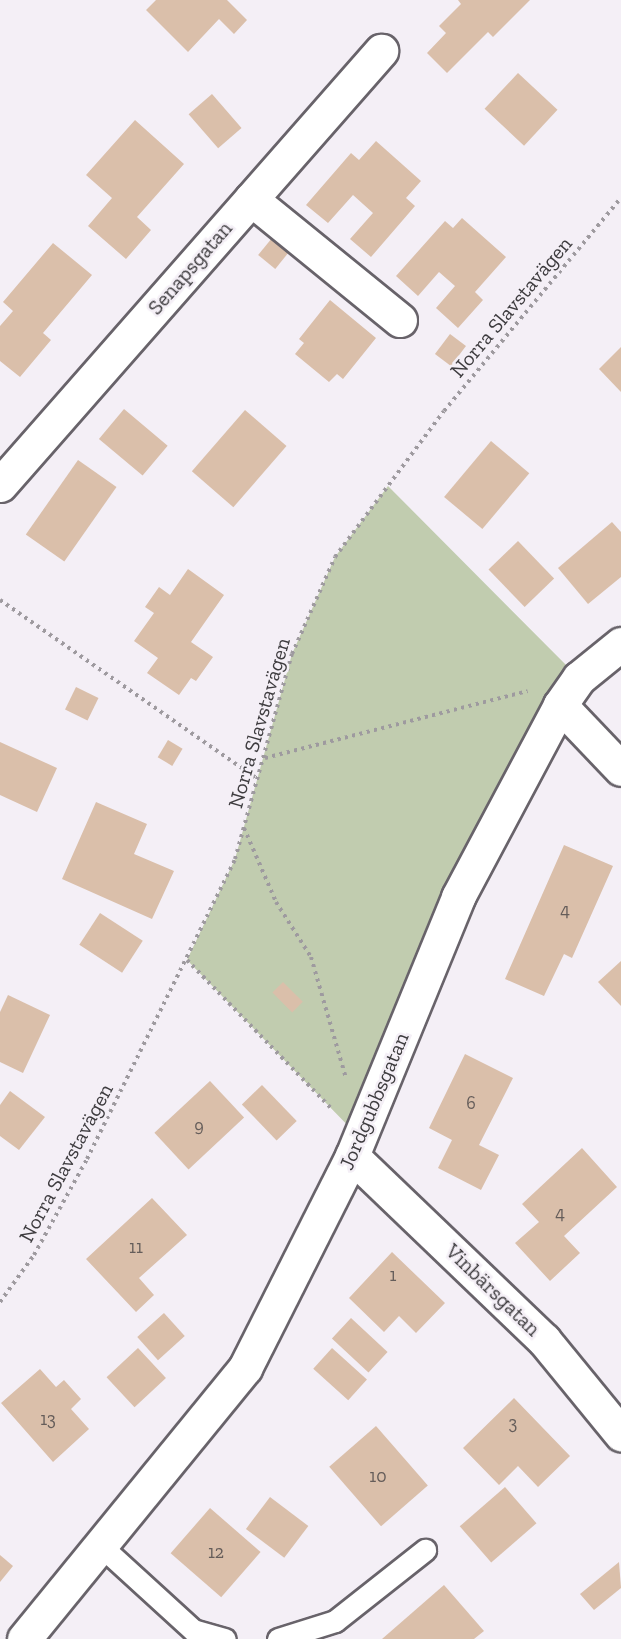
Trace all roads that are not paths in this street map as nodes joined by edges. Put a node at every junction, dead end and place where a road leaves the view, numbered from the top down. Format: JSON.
{"nodes":[{"id":1,"x":381,"y":51,"type":"dead end"},
{"id":2,"x":251,"y":199,"type":"junction"},
{"id":3,"x":400,"y":320,"type":"dead end"},
{"id":4,"x":0,"y":485,"type":"edge"},
{"id":5,"x":621,"y":644,"type":"edge"},
{"id":6,"x":560,"y":705,"type":"junction"},
{"id":7,"x":621,"y":769,"type":"edge"},
{"id":8,"x":358,"y":1144,"type":"junction"},
{"id":9,"x":621,"y":1434,"type":"edge"},
{"id":10,"x":101,"y":1546,"type":"junction"},
{"id":11,"x":425,"y":1550,"type":"dead end"},
{"id":12,"x":24,"y":1639,"type":"edge"},
{"id":13,"x":225,"y":1639,"type":"edge"},
{"id":14,"x":278,"y":1639,"type":"edge"}],
"edges":[{"from":1,"to":2,"type":"street","name":"Senapsgatan"},
{"from":2,"to":3,"type":"street"},
{"from":2,"to":4,"type":"street","name":"Senapsgatan"},
{"from":5,"to":6,"type":"street","name":"Jordgubbsgatan"},
{"from":6,"to":7,"type":"street"},
{"from":6,"to":8,"type":"street","name":"Jordgubbsgatan"},
{"from":8,"to":9,"type":"street","name":"Vinbärsgatan"},
{"from":8,"to":10,"type":"street","name":"Jordgubbsgatan"},
{"from":10,"to":12,"type":"street","name":"Jordgubbsgatan"},
{"from":10,"to":13,"type":"lane"},
{"from":11,"to":14,"type":"lane"}]}
